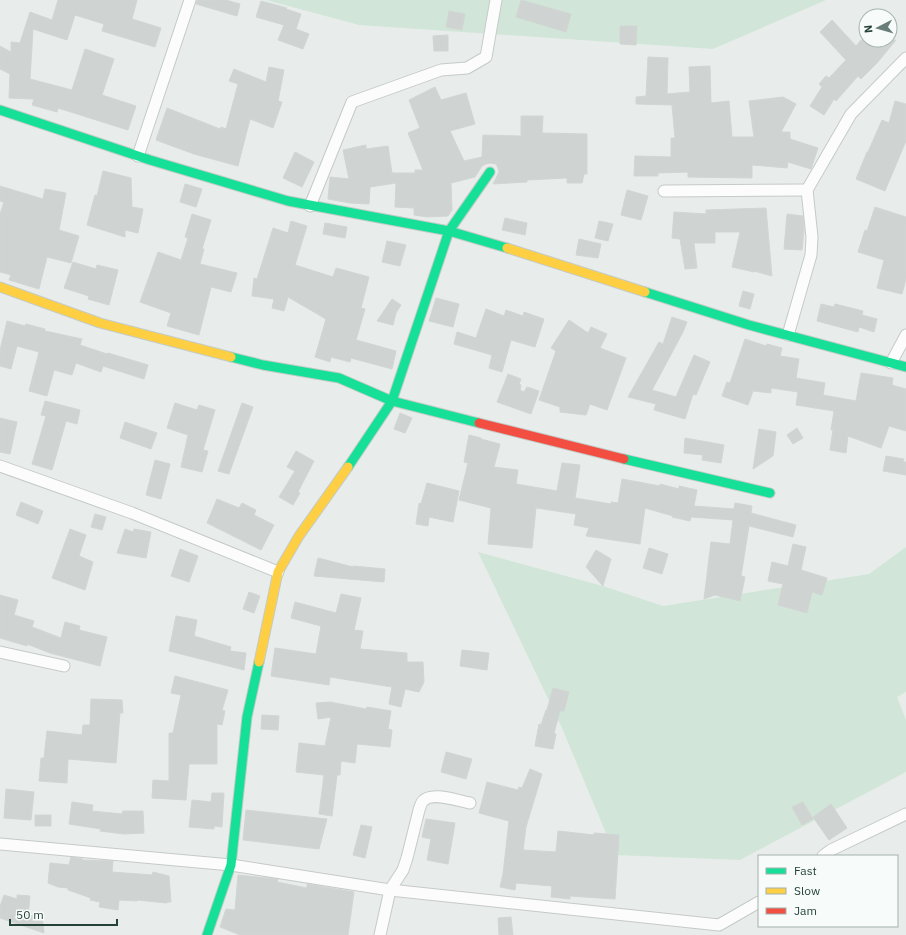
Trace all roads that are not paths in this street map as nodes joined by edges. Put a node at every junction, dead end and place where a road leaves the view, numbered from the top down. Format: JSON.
{"nodes":[{"id":1,"x":190,"y":0,"type":"edge"},
{"id":2,"x":496,"y":0,"type":"edge"},
{"id":3,"x":906,"y":58,"type":"edge"},
{"id":4,"x":0,"y":110,"type":"edge"},
{"id":5,"x":138,"y":156,"type":"junction"},
{"id":6,"x":490,"y":172,"type":"dead end"},
{"id":7,"x":807,"y":190,"type":"junction"},
{"id":8,"x":664,"y":191,"type":"dead end"},
{"id":9,"x":310,"y":206,"type":"junction"},
{"id":10,"x":449,"y":231,"type":"junction"},
{"id":11,"x":0,"y":287,"type":"edge"},
{"id":12,"x":788,"y":335,"type":"junction"},
{"id":13,"x":906,"y":335,"type":"edge"},
{"id":14,"x":891,"y":363,"type":"junction"},
{"id":15,"x":906,"y":367,"type":"edge"},
{"id":16,"x":392,"y":401,"type":"junction"},
{"id":17,"x":0,"y":466,"type":"edge"},
{"id":18,"x":770,"y":493,"type":"dead end"},
{"id":19,"x":278,"y":572,"type":"junction"},
{"id":20,"x":0,"y":652,"type":"edge"},
{"id":21,"x":64,"y":666,"type":"dead end"},
{"id":22,"x":470,"y":803,"type":"dead end"},
{"id":23,"x":906,"y":814,"type":"edge"},
{"id":24,"x":0,"y":844,"type":"edge"},
{"id":25,"x":824,"y":855,"type":"edge"},
{"id":26,"x":231,"y":865,"type":"junction"},
{"id":27,"x":390,"y":890,"type":"junction"},
{"id":28,"x":758,"y":903,"type":"edge"},
{"id":29,"x":207,"y":935,"type":"edge"},
{"id":30,"x":380,"y":935,"type":"edge"}],
"edges":[{"from":1,"to":5,"type":"street"},
{"from":2,"to":9,"type":"street"},
{"from":3,"to":7,"type":"street"},
{"from":4,"to":5,"type":"street"},
{"from":5,"to":9,"type":"street"},
{"from":6,"to":10,"type":"street"},
{"from":7,"to":8,"type":"street"},
{"from":7,"to":12,"type":"street"},
{"from":9,"to":10,"type":"street"},
{"from":10,"to":12,"type":"street"},
{"from":10,"to":16,"type":"street"},
{"from":11,"to":16,"type":"street"},
{"from":12,"to":14,"type":"street"},
{"from":13,"to":14,"type":"street"},
{"from":14,"to":15,"type":"street"},
{"from":16,"to":18,"type":"street"},
{"from":16,"to":19,"type":"street"},
{"from":17,"to":19,"type":"street"},
{"from":19,"to":26,"type":"street"},
{"from":20,"to":21,"type":"street"},
{"from":22,"to":27,"type":"street"},
{"from":23,"to":25,"type":"street"},
{"from":24,"to":26,"type":"street"},
{"from":26,"to":27,"type":"street"},
{"from":26,"to":29,"type":"street"},
{"from":27,"to":28,"type":"street"},
{"from":27,"to":30,"type":"street"}]}
